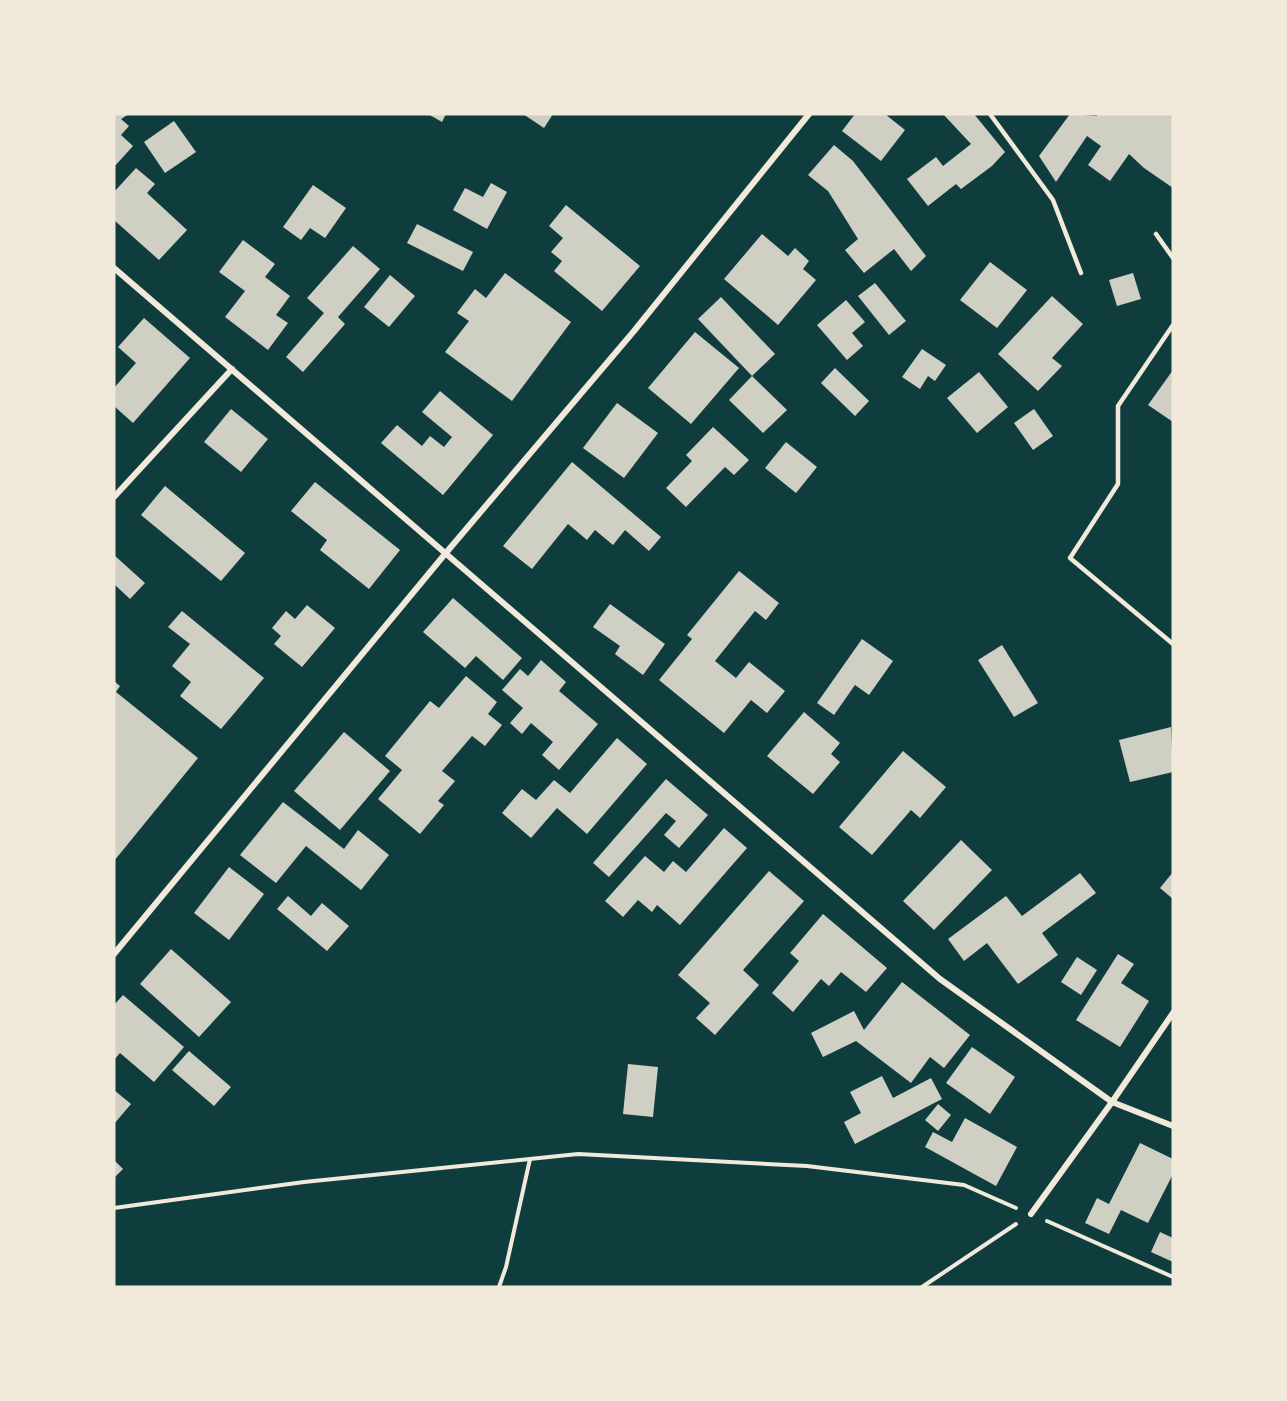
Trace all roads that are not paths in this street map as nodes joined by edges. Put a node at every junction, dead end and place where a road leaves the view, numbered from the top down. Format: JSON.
{"nodes":[{"id":1,"x":809,"y":114,"type":"edge"},
{"id":2,"x":990,"y":114,"type":"edge"},
{"id":3,"x":1156,"y":234,"type":"dead end"},
{"id":4,"x":1173,"y":258,"type":"edge"},
{"id":5,"x":114,"y":268,"type":"edge"},
{"id":6,"x":1081,"y":273,"type":"dead end"},
{"id":7,"x":1173,"y":325,"type":"edge"},
{"id":8,"x":232,"y":369,"type":"junction"},
{"id":9,"x":114,"y":497,"type":"edge"},
{"id":10,"x":445,"y":554,"type":"junction"},
{"id":11,"x":1173,"y":644,"type":"edge"},
{"id":12,"x":114,"y":954,"type":"edge"},
{"id":13,"x":1173,"y":1013,"type":"edge"},
{"id":14,"x":1112,"y":1102,"type":"junction"},
{"id":15,"x":1173,"y":1126,"type":"edge"},
{"id":16,"x":1031,"y":1214,"type":"road end"}],
"edges":[{"from":1,"to":10,"type":"street"},
{"from":2,"to":6,"type":"lane"},
{"from":3,"to":4,"type":"lane"},
{"from":5,"to":8,"type":"street"},
{"from":7,"to":11,"type":"lane"},
{"from":8,"to":9,"type":"street"},
{"from":8,"to":10,"type":"street"},
{"from":10,"to":12,"type":"street"},
{"from":10,"to":14,"type":"street"},
{"from":13,"to":14,"type":"street"},
{"from":14,"to":15,"type":"street"},
{"from":14,"to":16,"type":"street"}]}
